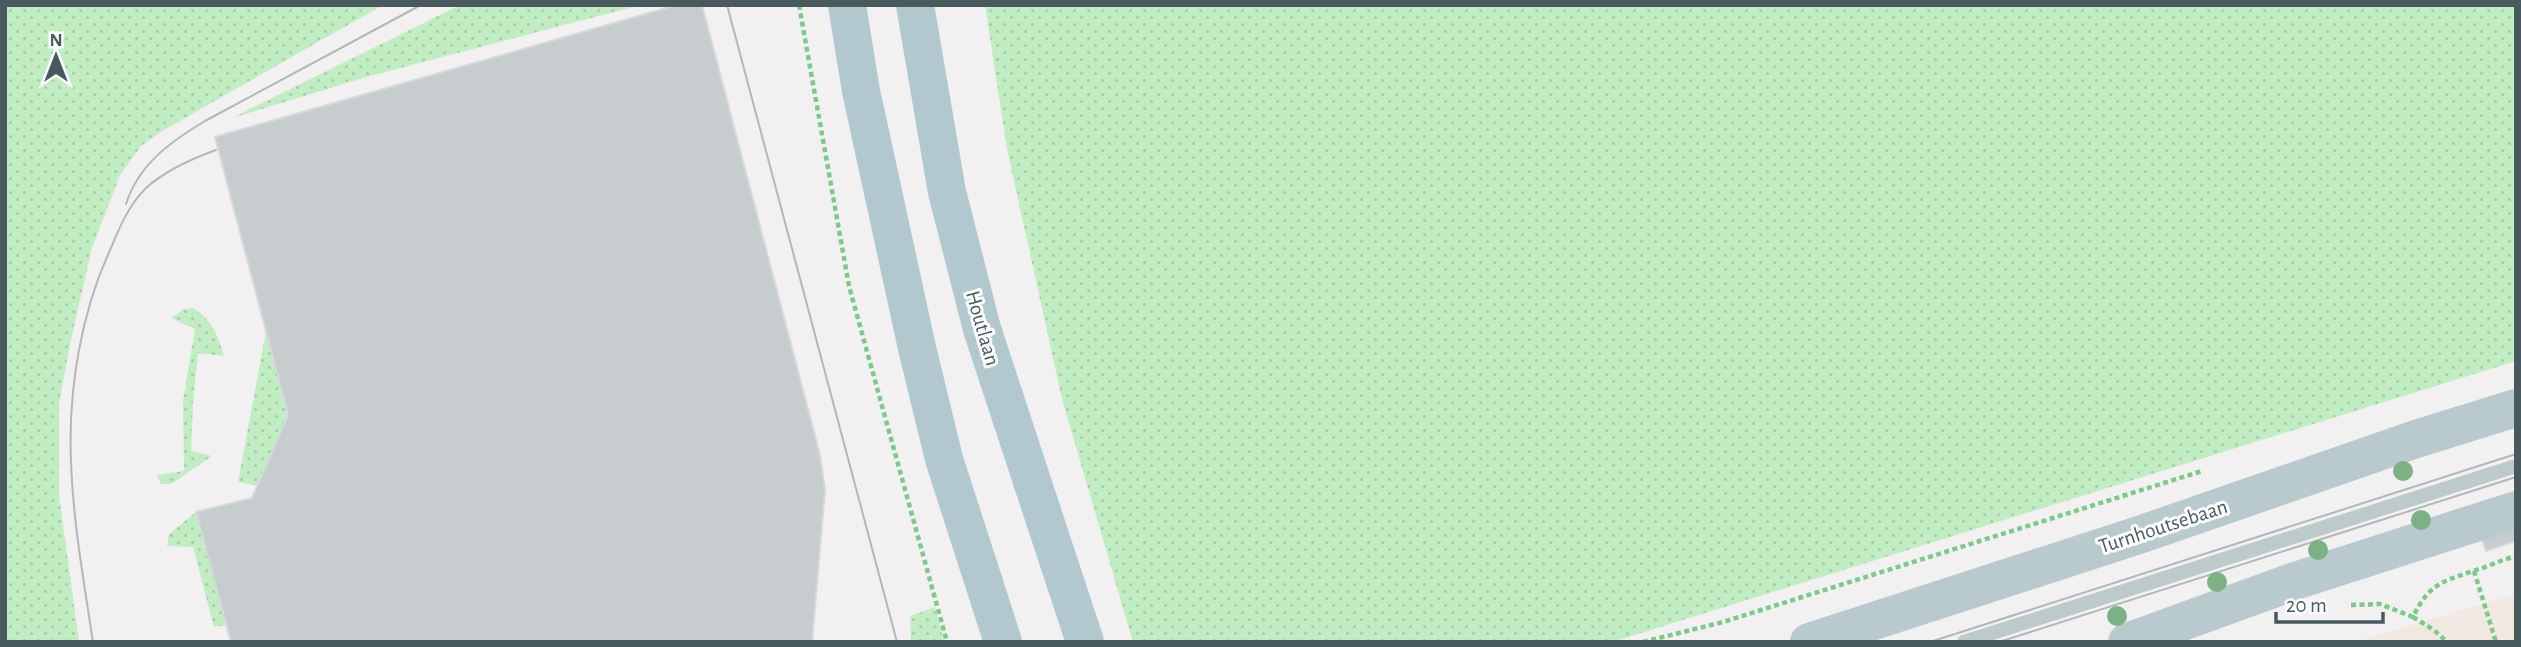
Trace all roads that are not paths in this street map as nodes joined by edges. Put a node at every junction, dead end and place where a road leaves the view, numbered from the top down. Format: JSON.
{"nodes":[{"id":1,"x":848,"y":5,"type":"edge"},
{"id":2,"x":915,"y":5,"type":"edge"},
{"id":3,"x":2516,"y":408,"type":"edge"},
{"id":4,"x":2516,"y":466,"type":"edge"},
{"id":5,"x":2516,"y":510,"type":"edge"},
{"id":6,"x":1003,"y":642,"type":"edge"},
{"id":7,"x":1085,"y":642,"type":"edge"},
{"id":8,"x":1809,"y":642,"type":"edge"},
{"id":9,"x":1964,"y":642,"type":"edge"},
{"id":10,"x":2127,"y":642,"type":"edge"}],
"edges":[{"from":1,"to":6,"type":"main road"},
{"from":2,"to":7,"type":"main road","name":"Houtlaan"},
{"from":3,"to":8,"type":"main road","name":"Turnhoutsebaan"},
{"from":4,"to":9,"type":"lane"},
{"from":5,"to":10,"type":"main road"}]}
